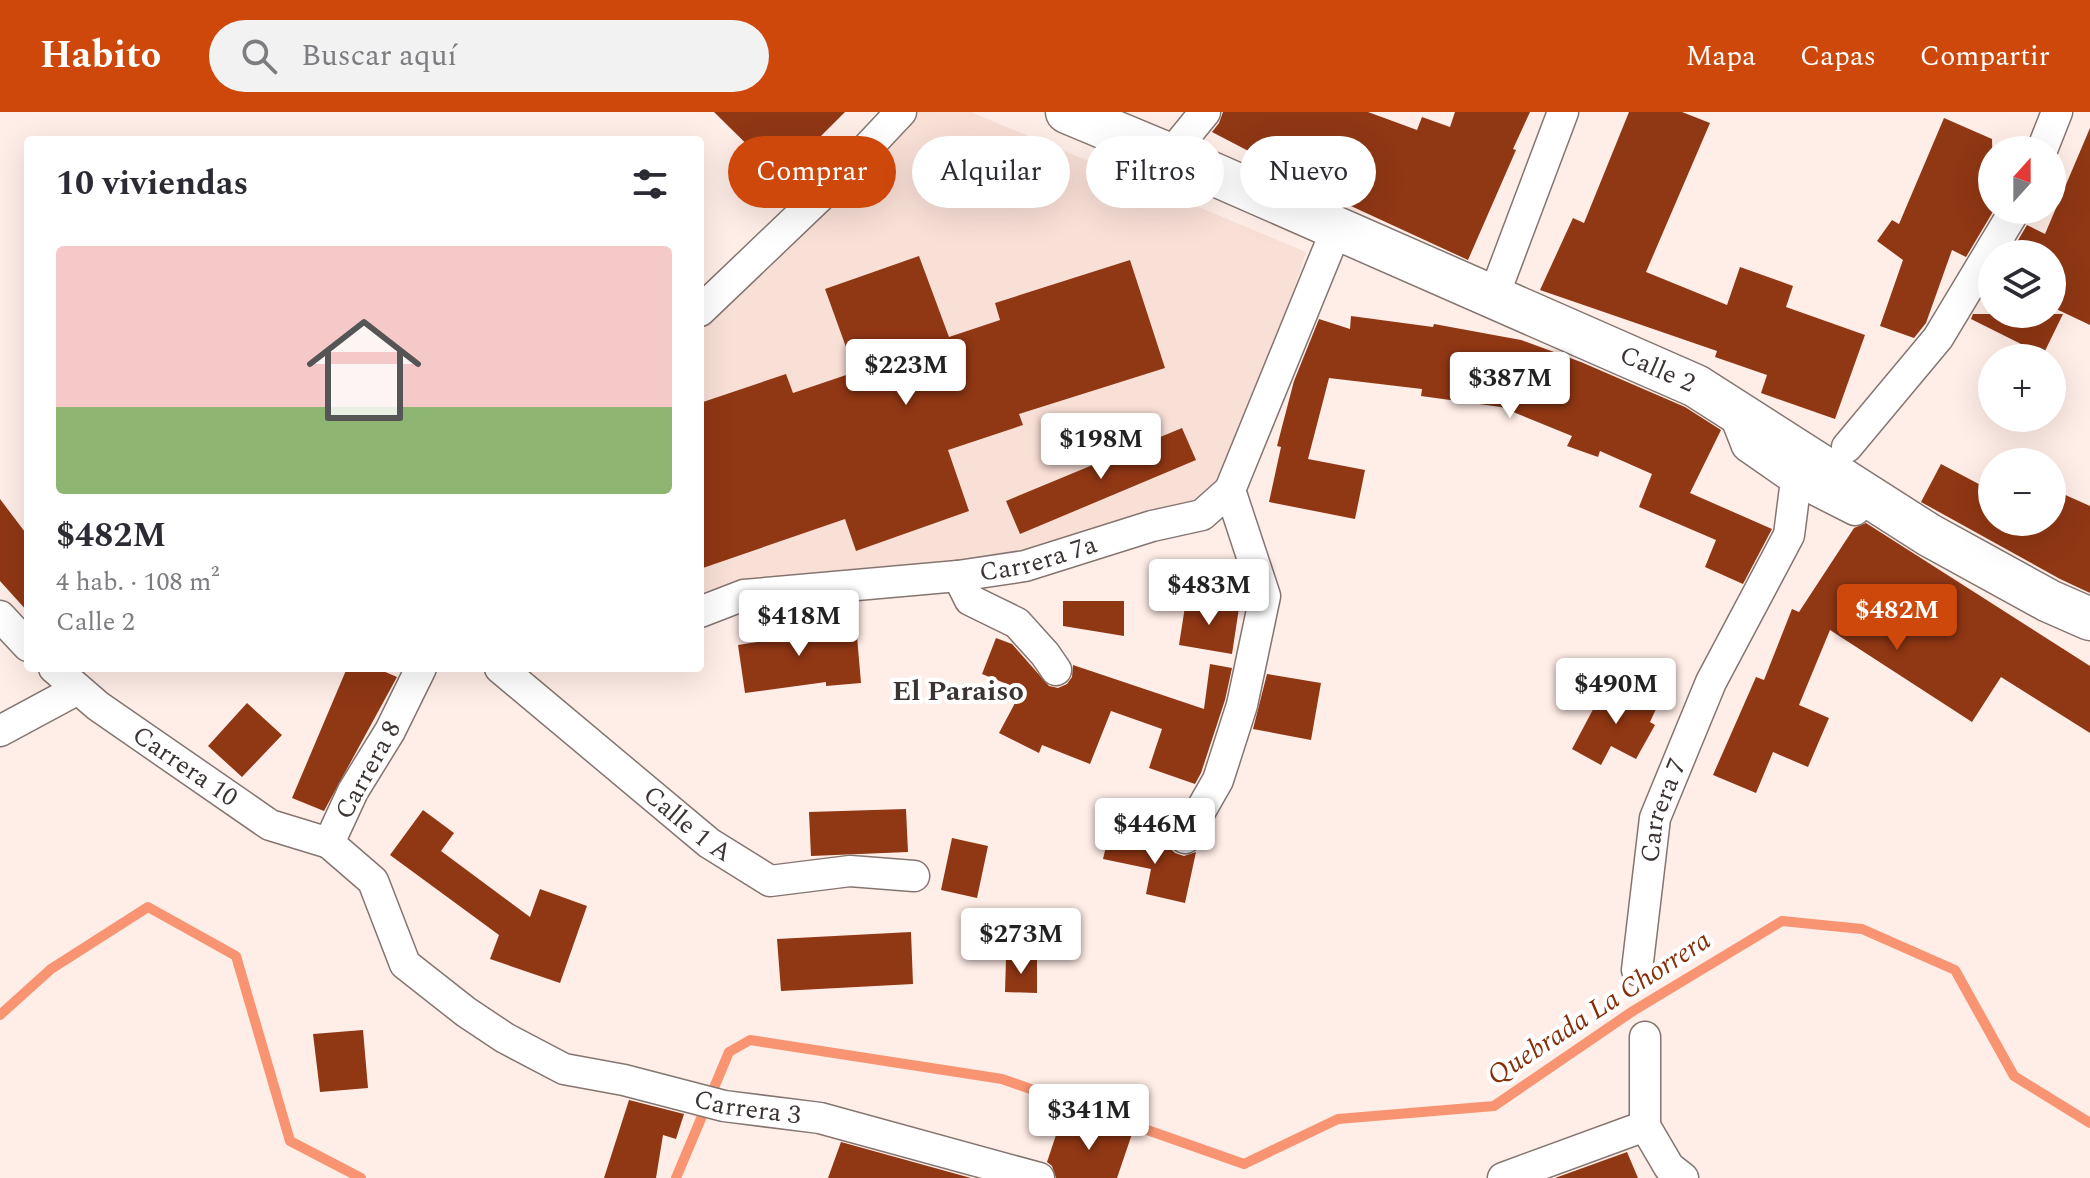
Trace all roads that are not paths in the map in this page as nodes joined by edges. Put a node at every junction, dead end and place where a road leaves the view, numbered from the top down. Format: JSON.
{"nodes":[{"id":1,"x":901,"y":112,"type":"edge"},
{"id":2,"x":1067,"y":112,"type":"edge"},
{"id":3,"x":1205,"y":112,"type":"edge"},
{"id":4,"x":1563,"y":112,"type":"edge"},
{"id":5,"x":2057,"y":112,"type":"edge"},
{"id":6,"x":1124,"y":136,"type":"edge"},
{"id":7,"x":1185,"y":136,"type":"edge"},
{"id":8,"x":2048,"y":136,"type":"edge"},
{"id":9,"x":1224,"y":179,"type":"edge"},
{"id":10,"x":2007,"y":224,"type":"edge"},
{"id":11,"x":1337,"y":228,"type":"junction"},
{"id":12,"x":1493,"y":298,"type":"junction"},
{"id":13,"x":704,"y":307,"type":"edge"},
{"id":14,"x":1732,"y":408,"type":"junction"},
{"id":15,"x":1847,"y":447,"type":"dead end"},
{"id":16,"x":1796,"y":480,"type":"junction"},
{"id":17,"x":1230,"y":490,"type":"junction"},
{"id":18,"x":1855,"y":510,"type":"dead end"},
{"id":19,"x":958,"y":576,"type":"junction"},
{"id":20,"x":704,"y":610,"type":"edge"},
{"id":21,"x":0,"y":616,"type":"edge"},
{"id":22,"x":2090,"y":619,"type":"edge"},
{"id":23,"x":24,"y":642,"type":"edge"},
{"id":24,"x":1056,"y":670,"type":"dead end"},
{"id":25,"x":59,"y":672,"type":"edge"},
{"id":26,"x":419,"y":672,"type":"edge"},
{"id":27,"x":505,"y":672,"type":"edge"},
{"id":28,"x":78,"y":689,"type":"junction"},
{"id":29,"x":0,"y":731,"type":"edge"},
{"id":30,"x":1185,"y":838,"type":"dead end"},
{"id":31,"x":329,"y":843,"type":"junction"},
{"id":32,"x":914,"y":876,"type":"dead end"},
{"id":33,"x":1637,"y":970,"type":"dead end"},
{"id":34,"x":466,"y":1012,"type":"joint"},
{"id":35,"x":1645,"y":1037,"type":"dead end"},
{"id":36,"x":1645,"y":1126,"type":"junction"},
{"id":37,"x":1039,"y":1178,"type":"edge"},
{"id":38,"x":1503,"y":1178,"type":"edge"},
{"id":39,"x":1683,"y":1178,"type":"edge"}],
"edges":[{"from":1,"to":13,"type":"street"},
{"from":2,"to":6,"type":"street","name":"Calle 2"},
{"from":3,"to":7,"type":"street"},
{"from":4,"to":12,"type":"street"},
{"from":5,"to":8,"type":"street"},
{"from":9,"to":11,"type":"street","name":"Calle 2"},
{"from":10,"to":15,"type":"street"},
{"from":11,"to":12,"type":"street","name":"Calle 2"},
{"from":11,"to":17,"type":"street","name":"Carrera 7a"},
{"from":12,"to":14,"type":"street","name":"Calle 2"},
{"from":14,"to":16,"type":"street"},
{"from":14,"to":22,"type":"street","name":"Calle 2"},
{"from":16,"to":18,"type":"street"},
{"from":16,"to":33,"type":"street","name":"Carrera 7"},
{"from":17,"to":19,"type":"street","name":"Carrera 7a"},
{"from":17,"to":30,"type":"street"},
{"from":19,"to":20,"type":"street","name":"Carrera 7a"},
{"from":19,"to":24,"type":"street"},
{"from":21,"to":23,"type":"street"},
{"from":25,"to":28,"type":"street","name":"Carrera 10"},
{"from":26,"to":31,"type":"street","name":"Carrera 8"},
{"from":27,"to":32,"type":"street","name":"Calle 1 A"},
{"from":28,"to":29,"type":"street"},
{"from":28,"to":31,"type":"street","name":"Carrera 10"},
{"from":31,"to":34,"type":"street","name":"Carrera 8"},
{"from":34,"to":37,"type":"street","name":"Carrera 3"},
{"from":35,"to":36,"type":"street"},
{"from":36,"to":38,"type":"street"},
{"from":36,"to":39,"type":"street"}]}
